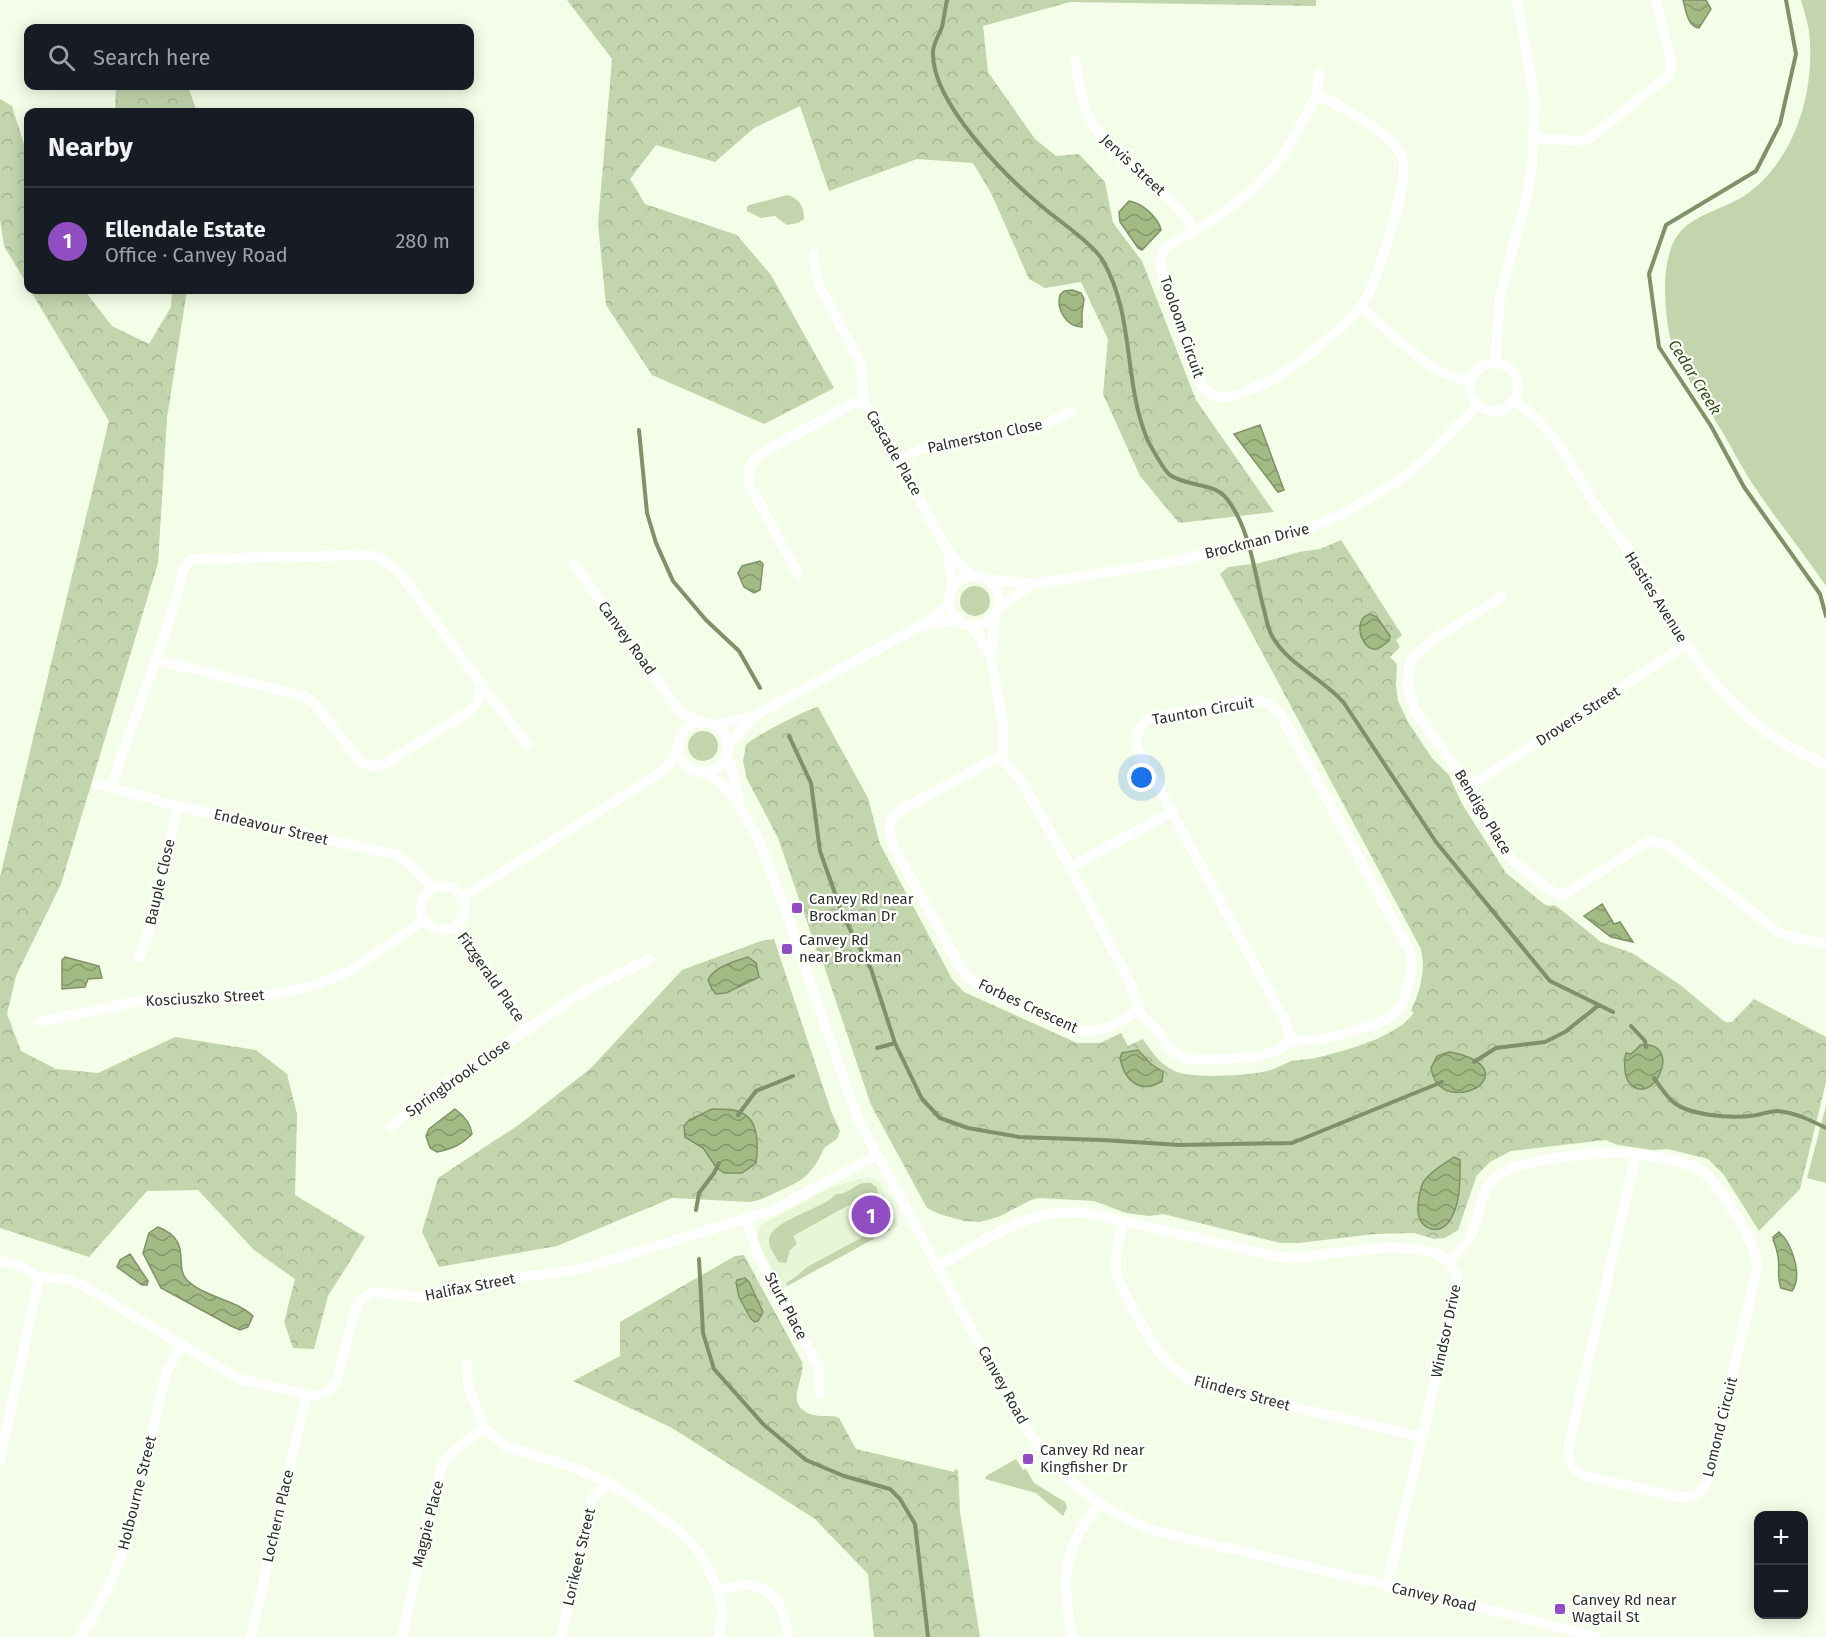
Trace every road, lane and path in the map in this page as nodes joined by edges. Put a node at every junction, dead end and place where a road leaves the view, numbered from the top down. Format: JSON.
{"nodes":[{"id":1,"x":1517,"y":0,"type":"edge"},
{"id":2,"x":1656,"y":0,"type":"edge"},
{"id":3,"x":1075,"y":59,"type":"dead end"},
{"id":4,"x":1319,"y":74,"type":"dead end"},
{"id":5,"x":1316,"y":96,"type":"junction"},
{"id":6,"x":1533,"y":138,"type":"junction"},
{"id":7,"x":1194,"y":230,"type":"junction"},
{"id":8,"x":814,"y":254,"type":"dead end"},
{"id":9,"x":1362,"y":305,"type":"junction"},
{"id":10,"x":1495,"y":363,"type":"junction"},
{"id":11,"x":1470,"y":381,"type":"junction"},
{"id":12,"x":1514,"y":401,"type":"junction"},
{"id":13,"x":864,"y":404,"type":"junction"},
{"id":14,"x":1478,"y":406,"type":"junction"},
{"id":15,"x":1071,"y":412,"type":"dead end"},
{"id":16,"x":899,"y":459,"type":"junction"},
{"id":17,"x":948,"y":550,"type":"junction"},
{"id":18,"x":574,"y":564,"type":"dead end"},
{"id":19,"x":798,"y":574,"type":"dead end"},
{"id":20,"x":971,"y":576,"type":"junction"},
{"id":21,"x":987,"y":579,"type":"junction"},
{"id":22,"x":1033,"y":584,"type":"junction"},
{"id":23,"x":952,"y":589,"type":"junction"},
{"id":24,"x":1502,"y":597,"type":"dead end"},
{"id":25,"x":949,"y":605,"type":"junction"},
{"id":26,"x":997,"y":612,"type":"junction"},
{"id":27,"x":957,"y":620,"type":"junction"},
{"id":28,"x":972,"y":626,"type":"junction"},
{"id":29,"x":918,"y":627,"type":"junction"},
{"id":30,"x":1686,"y":645,"type":"junction"},
{"id":31,"x":991,"y":657,"type":"junction"},
{"id":32,"x":155,"y":660,"type":"junction"},
{"id":33,"x":482,"y":684,"type":"junction"},
{"id":34,"x":680,"y":712,"type":"junction"},
{"id":35,"x":754,"y":717,"type":"junction"},
{"id":36,"x":700,"y":722,"type":"junction"},
{"id":37,"x":715,"y":725,"type":"junction"},
{"id":38,"x":680,"y":742,"type":"junction"},
{"id":39,"x":528,"y":745,"type":"dead end"},
{"id":40,"x":728,"y":750,"type":"junction"},
{"id":41,"x":1003,"y":757,"type":"junction"},
{"id":42,"x":1826,"y":764,"type":"edge"},
{"id":43,"x":691,"y":768,"type":"junction"},
{"id":44,"x":666,"y":769,"type":"junction"},
{"id":45,"x":702,"y":772,"type":"junction"},
{"id":46,"x":97,"y":784,"type":"dead end"},
{"id":47,"x":1470,"y":786,"type":"junction"},
{"id":48,"x":111,"y":788,"type":"junction"},
{"id":49,"x":178,"y":806,"type":"junction"},
{"id":50,"x":743,"y":809,"type":"junction"},
{"id":51,"x":1172,"y":812,"type":"junction"},
{"id":52,"x":1070,"y":867,"type":"junction"},
{"id":53,"x":433,"y":888,"type":"junction"},
{"id":54,"x":463,"y":897,"type":"junction"},
{"id":55,"x":424,"y":920,"type":"junction"},
{"id":56,"x":456,"y":927,"type":"junction"},
{"id":57,"x":1826,"y":944,"type":"edge"},
{"id":58,"x":139,"y":958,"type":"dead end"},
{"id":59,"x":650,"y":959,"type":"dead end"},
{"id":60,"x":1138,"y":1010,"type":"junction"},
{"id":61,"x":40,"y":1022,"type":"dead end"},
{"id":62,"x":528,"y":1030,"type":"junction"},
{"id":63,"x":1292,"y":1041,"type":"junction"},
{"id":64,"x":390,"y":1127,"type":"dead end"},
{"id":65,"x":877,"y":1155,"type":"junction"},
{"id":66,"x":1636,"y":1155,"type":"junction"},
{"id":67,"x":746,"y":1219,"type":"junction"},
{"id":68,"x":1124,"y":1221,"type":"junction"},
{"id":69,"x":0,"y":1261,"type":"edge"},
{"id":70,"x":1449,"y":1261,"type":"junction"},
{"id":71,"x":938,"y":1266,"type":"junction"},
{"id":72,"x":39,"y":1278,"type":"junction"},
{"id":73,"x":182,"y":1344,"type":"junction"},
{"id":74,"x":467,"y":1363,"type":"dead end"},
{"id":75,"x":820,"y":1394,"type":"dead end"},
{"id":76,"x":306,"y":1396,"type":"junction"},
{"id":77,"x":484,"y":1428,"type":"junction"},
{"id":78,"x":1422,"y":1437,"type":"junction"},
{"id":79,"x":0,"y":1460,"type":"edge"},
{"id":80,"x":609,"y":1482,"type":"junction"},
{"id":81,"x":1099,"y":1503,"type":"junction"},
{"id":82,"x":1387,"y":1586,"type":"junction"},
{"id":83,"x":719,"y":1590,"type":"junction"},
{"id":84,"x":80,"y":1637,"type":"edge"},
{"id":85,"x":251,"y":1637,"type":"edge"},
{"id":86,"x":402,"y":1637,"type":"edge"},
{"id":87,"x":561,"y":1637,"type":"edge"},
{"id":88,"x":719,"y":1637,"type":"edge"},
{"id":89,"x":788,"y":1637,"type":"edge"},
{"id":90,"x":1072,"y":1637,"type":"edge"},
{"id":91,"x":1596,"y":1637,"type":"edge"}],
"edges":[{"from":1,"to":6,"type":"street"},
{"from":2,"to":6,"type":"street"},
{"from":3,"to":7,"type":"street","name":"Jervis Street"},
{"from":4,"to":5,"type":"street","name":"Tooloom Circuit"},
{"from":5,"to":7,"type":"street","name":"Tooloom Circuit"},
{"from":5,"to":9,"type":"street","name":"Tooloom Circuit"},
{"from":6,"to":10,"type":"street"},
{"from":7,"to":9,"type":"street","name":"Tooloom Circuit"},
{"from":8,"to":13,"type":"street","name":"Cascade Place"},
{"from":9,"to":11,"type":"street"},
{"from":10,"to":11,"type":"street"},
{"from":10,"to":12,"type":"street"},
{"from":11,"to":14,"type":"street"},
{"from":12,"to":14,"type":"street"},
{"from":12,"to":30,"type":"street","name":"Hasties Avenue"},
{"from":13,"to":16,"type":"street","name":"Cascade Place"},
{"from":13,"to":19,"type":"street"},
{"from":14,"to":22,"type":"street","name":"Brockman Drive"},
{"from":15,"to":16,"type":"street","name":"Palmerston Close"},
{"from":16,"to":17,"type":"street","name":"Cascade Place"},
{"from":17,"to":20,"type":"street","name":"Cascade Place"},
{"from":17,"to":23,"type":"street","name":"Cascade Place"},
{"from":18,"to":34,"type":"street","name":"Canvey Road"},
{"from":20,"to":21,"type":"street"},
{"from":20,"to":23,"type":"street"},
{"from":21,"to":22,"type":"street","name":"Brockman Drive"},
{"from":21,"to":26,"type":"street"},
{"from":22,"to":26,"type":"street","name":"Brockman Drive"},
{"from":23,"to":25,"type":"street"},
{"from":24,"to":47,"type":"street","name":"Bendigo Place"},
{"from":25,"to":27,"type":"street"},
{"from":25,"to":29,"type":"street"},
{"from":26,"to":28,"type":"street"},
{"from":26,"to":31,"type":"street"},
{"from":27,"to":28,"type":"street"},
{"from":27,"to":29,"type":"street"},
{"from":28,"to":31,"type":"street"},
{"from":29,"to":35,"type":"street"},
{"from":30,"to":42,"type":"street","name":"Hasties Avenue"},
{"from":30,"to":47,"type":"street","name":"Drovers Street"},
{"from":31,"to":41,"type":"street"},
{"from":32,"to":33,"type":"street"},
{"from":32,"to":33,"type":"street"},
{"from":32,"to":48,"type":"street"},
{"from":33,"to":39,"type":"street"},
{"from":34,"to":36,"type":"street","name":"Canvey Road"},
{"from":34,"to":38,"type":"street"},
{"from":35,"to":37,"type":"street"},
{"from":35,"to":40,"type":"street"},
{"from":36,"to":37,"type":"street"},
{"from":36,"to":38,"type":"street"},
{"from":37,"to":40,"type":"street"},
{"from":38,"to":43,"type":"street"},
{"from":38,"to":44,"type":"street"},
{"from":40,"to":45,"type":"street"},
{"from":40,"to":50,"type":"street","name":"Canvey Road"},
{"from":41,"to":52,"type":"street","name":"Taunton Circuit"},
{"from":41,"to":60,"type":"street","name":"Forbes Crescent"},
{"from":43,"to":44,"type":"street"},
{"from":43,"to":45,"type":"street"},
{"from":44,"to":54,"type":"street"},
{"from":45,"to":50,"type":"street","name":"Canvey Road"},
{"from":46,"to":48,"type":"street","name":"Endeavour Street"},
{"from":47,"to":57,"type":"street","name":"Bendigo Place"},
{"from":48,"to":49,"type":"street","name":"Endeavour Street"},
{"from":49,"to":53,"type":"street","name":"Endeavour Street"},
{"from":49,"to":58,"type":"street","name":"Bauple Close"},
{"from":50,"to":65,"type":"street","name":"Canvey Road"},
{"from":51,"to":52,"type":"street"},
{"from":51,"to":63,"type":"street","name":"Taunton Circuit"},
{"from":51,"to":63,"type":"street","name":"Taunton Circuit"},
{"from":52,"to":60,"type":"street","name":"Taunton Circuit"},
{"from":53,"to":54,"type":"street"},
{"from":53,"to":55,"type":"street"},
{"from":54,"to":56,"type":"street"},
{"from":55,"to":56,"type":"street"},
{"from":55,"to":61,"type":"street","name":"Kosciuszko Street"},
{"from":56,"to":62,"type":"street","name":"Fitzgerald Place"},
{"from":59,"to":62,"type":"street","name":"Fitzgerald Place"},
{"from":60,"to":63,"type":"street","name":"Taunton Circuit"},
{"from":62,"to":64,"type":"street","name":"Springbrook Close"},
{"from":65,"to":67,"type":"street","name":"Halifax Street"},
{"from":65,"to":71,"type":"street","name":"Canvey Road"},
{"from":66,"to":66,"type":"street","name":"Lomond Circuit"},
{"from":66,"to":70,"type":"street","name":"Lomond Circuit"},
{"from":67,"to":75,"type":"street","name":"Sturt Place"},
{"from":67,"to":76,"type":"street","name":"Halifax Street"},
{"from":68,"to":70,"type":"street","name":"Windsor Drive"},
{"from":68,"to":71,"type":"street"},
{"from":68,"to":78,"type":"street","name":"Flinders Street"},
{"from":69,"to":72,"type":"street"},
{"from":70,"to":78,"type":"street","name":"Windsor Drive"},
{"from":71,"to":81,"type":"street","name":"Canvey Road"},
{"from":72,"to":73,"type":"street"},
{"from":72,"to":79,"type":"street"},
{"from":73,"to":76,"type":"street"},
{"from":73,"to":84,"type":"street","name":"Holbourne Street"},
{"from":74,"to":77,"type":"street"},
{"from":76,"to":85,"type":"street","name":"Lochern Place"},
{"from":77,"to":80,"type":"street"},
{"from":77,"to":86,"type":"street","name":"Magpie Place"},
{"from":78,"to":82,"type":"street","name":"Windsor Drive"},
{"from":80,"to":83,"type":"street"},
{"from":80,"to":87,"type":"street","name":"Lorikeet Street"},
{"from":81,"to":82,"type":"street","name":"Canvey Road"},
{"from":81,"to":90,"type":"street"},
{"from":82,"to":91,"type":"street","name":"Canvey Road"},
{"from":83,"to":88,"type":"street"},
{"from":83,"to":89,"type":"street"}]}
